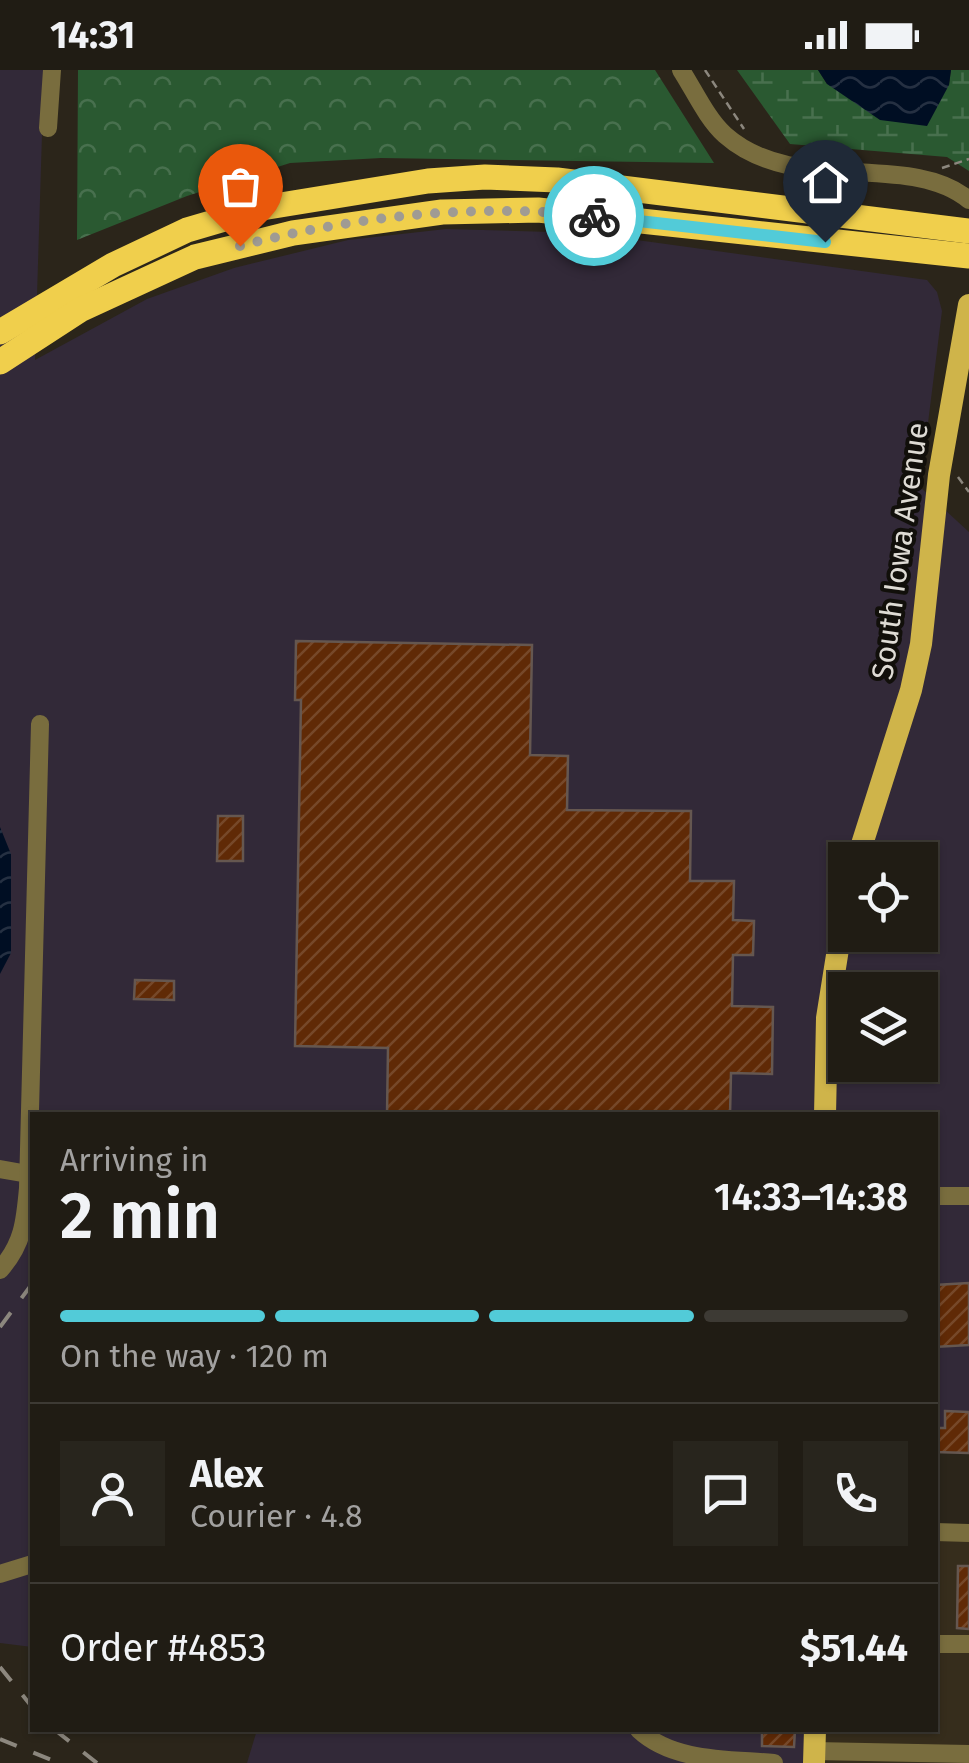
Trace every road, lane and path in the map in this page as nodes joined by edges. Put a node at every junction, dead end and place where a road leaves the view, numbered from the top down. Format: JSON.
{"nodes":[{"id":1,"x":52,"y":70,"type":"edge"},
{"id":2,"x":682,"y":70,"type":"edge"},
{"id":3,"x":706,"y":70,"type":"edge"},
{"id":4,"x":48,"y":128,"type":"dead end"},
{"id":5,"x":749,"y":137,"type":"dead end"},
{"id":6,"x":969,"y":159,"type":"edge"},
{"id":7,"x":937,"y":170,"type":"dead end"},
{"id":8,"x":968,"y":199,"type":"edge"},
{"id":9,"x":969,"y":230,"type":"edge"},
{"id":10,"x":969,"y":256,"type":"edge"},
{"id":11,"x":969,"y":305,"type":"edge"},
{"id":12,"x":0,"y":332,"type":"edge"},
{"id":13,"x":0,"y":362,"type":"edge"},
{"id":14,"x":40,"y":724,"type":"dead end"},
{"id":15,"x":863,"y":842,"type":"edge"},
{"id":16,"x":838,"y":952,"type":"edge"},
{"id":17,"x":825,"y":1112,"type":"edge"},
{"id":18,"x":0,"y":1169,"type":"edge"},
{"id":19,"x":28,"y":1174,"type":"junction"},
{"id":20,"x":938,"y":1196,"type":"edge"},
{"id":21,"x":969,"y":1196,"type":"edge"},
{"id":22,"x":0,"y":1270,"type":"edge"},
{"id":23,"x":938,"y":1532,"type":"edge"},
{"id":24,"x":969,"y":1532,"type":"edge"},
{"id":25,"x":30,"y":1565,"type":"edge"},
{"id":26,"x":0,"y":1574,"type":"edge"},
{"id":27,"x":938,"y":1644,"type":"edge"},
{"id":28,"x":969,"y":1644,"type":"edge"},
{"id":29,"x":641,"y":1732,"type":"edge"},
{"id":30,"x":814,"y":1748,"type":"edge"},
{"id":31,"x":969,"y":1754,"type":"edge"},
{"id":32,"x":774,"y":1763,"type":"edge"}],
"edges":[{"from":1,"to":4,"type":"street"},
{"from":2,"to":8,"type":"street"},
{"from":3,"to":5,"type":"path"},
{"from":6,"to":7,"type":"path"},
{"from":9,"to":12,"type":"highway"},
{"from":10,"to":13,"type":"highway"},
{"from":11,"to":15,"type":"main road","name":"South Iowa Avenue"},
{"from":14,"to":19,"type":"street"},
{"from":16,"to":17,"type":"main road"},
{"from":18,"to":19,"type":"street"},
{"from":19,"to":22,"type":"street"},
{"from":20,"to":21,"type":"street"},
{"from":23,"to":24,"type":"street"},
{"from":25,"to":26,"type":"street"},
{"from":27,"to":28,"type":"street"},
{"from":29,"to":32,"type":"street"},
{"from":30,"to":31,"type":"street"}]}
